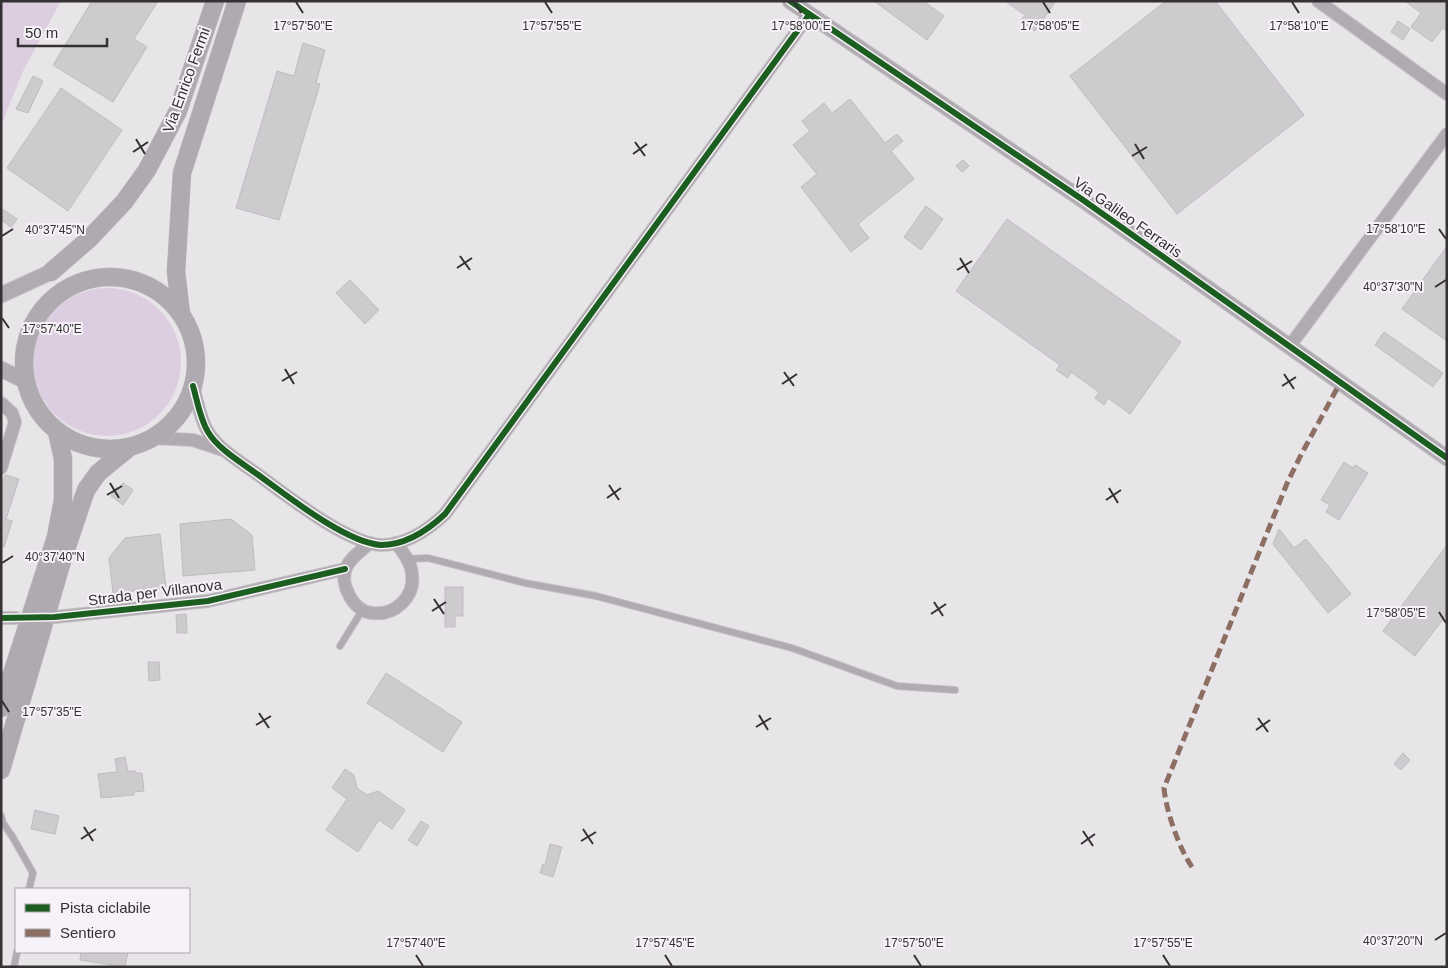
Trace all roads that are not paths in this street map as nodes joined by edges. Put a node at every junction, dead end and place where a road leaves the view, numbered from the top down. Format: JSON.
{"nodes":[{"id":1,"x":215,"y":1,"type":"edge"},
{"id":2,"x":237,"y":1,"type":"edge"},
{"id":3,"x":790,"y":1,"type":"edge"},
{"id":4,"x":1318,"y":1,"type":"edge"},
{"id":5,"x":809,"y":15,"type":"junction"},
{"id":6,"x":1447,"y":94,"type":"edge"},
{"id":7,"x":1447,"y":134,"type":"edge"},
{"id":8,"x":51,"y":272,"type":"junction"},
{"id":9,"x":89,"y":280,"type":"junction"},
{"id":10,"x":1,"y":295,"type":"edge"},
{"id":11,"x":45,"y":307,"type":"junction"},
{"id":12,"x":181,"y":314,"type":"junction"},
{"id":13,"x":1289,"y":347,"type":"junction"},
{"id":14,"x":1,"y":370,"type":"edge"},
{"id":15,"x":25,"y":381,"type":"junction"},
{"id":16,"x":193,"y":386,"type":"junction"},
{"id":17,"x":1,"y":403,"type":"edge"},
{"id":18,"x":57,"y":431,"type":"junction"},
{"id":19,"x":152,"y":438,"type":"junction"},
{"id":20,"x":130,"y":447,"type":"junction"},
{"id":21,"x":225,"y":450,"type":"junction"},
{"id":22,"x":1447,"y":458,"type":"edge"},
{"id":23,"x":1,"y":468,"type":"edge"},
{"id":24,"x":370,"y":543,"type":"junction"},
{"id":25,"x":396,"y":543,"type":"junction"},
{"id":26,"x":408,"y":559,"type":"junction"},
{"id":27,"x":346,"y":569,"type":"junction"},
{"id":28,"x":363,"y":610,"type":"junction"},
{"id":29,"x":55,"y":617,"type":"dead end"},
{"id":30,"x":1,"y":618,"type":"edge"},
{"id":31,"x":16,"y":618,"type":"dead end"},
{"id":32,"x":340,"y":646,"type":"dead end"},
{"id":33,"x":955,"y":690,"type":"dead end"},
{"id":34,"x":1,"y":708,"type":"edge"},
{"id":35,"x":1,"y":770,"type":"edge"},
{"id":36,"x":1,"y":816,"type":"edge"},
{"id":37,"x":29,"y":888,"type":"edge"},
{"id":38,"x":17,"y":953,"type":"edge"},
{"id":39,"x":14,"y":967,"type":"edge"}],
"edges":[{"from":1,"to":8,"type":"main road","name":"Via Enrico Fermi"},
{"from":2,"to":12,"type":"main road","name":"Via Enrico Fermi"},
{"from":3,"to":5,"type":"street","name":"Via Galileo Ferraris"},
{"from":4,"to":6,"type":"street"},
{"from":5,"to":13,"type":"street","name":"Via Galileo Ferraris"},
{"from":5,"to":25,"type":"street"},
{"from":7,"to":13,"type":"street"},
{"from":8,"to":9,"type":"main road"},
{"from":8,"to":10,"type":"street","name":"Via Enrico Fermi"},
{"from":8,"to":11,"type":"main road"},
{"from":9,"to":11,"type":"main road"},
{"from":9,"to":12,"type":"main road"},
{"from":11,"to":15,"type":"main road"},
{"from":12,"to":16,"type":"main road"},
{"from":13,"to":22,"type":"street","name":"Via Galileo Ferraris"},
{"from":14,"to":15,"type":"street"},
{"from":15,"to":18,"type":"main road"},
{"from":16,"to":19,"type":"main road"},
{"from":16,"to":21,"type":"street"},
{"from":17,"to":23,"type":"street"},
{"from":18,"to":20,"type":"main road"},
{"from":18,"to":34,"type":"main road"},
{"from":19,"to":20,"type":"main road"},
{"from":19,"to":21,"type":"street"},
{"from":20,"to":35,"type":"main road"},
{"from":21,"to":24,"type":"street"},
{"from":24,"to":25,"type":"street"},
{"from":24,"to":27,"type":"street"},
{"from":25,"to":26,"type":"street"},
{"from":26,"to":28,"type":"street"},
{"from":26,"to":33,"type":"lane"},
{"from":27,"to":28,"type":"street"},
{"from":27,"to":29,"type":"street","name":"Strada per Villanova"},
{"from":28,"to":32,"type":"lane"},
{"from":30,"to":31,"type":"street"},
{"from":36,"to":37,"type":"lane"},
{"from":38,"to":39,"type":"lane"}]}
